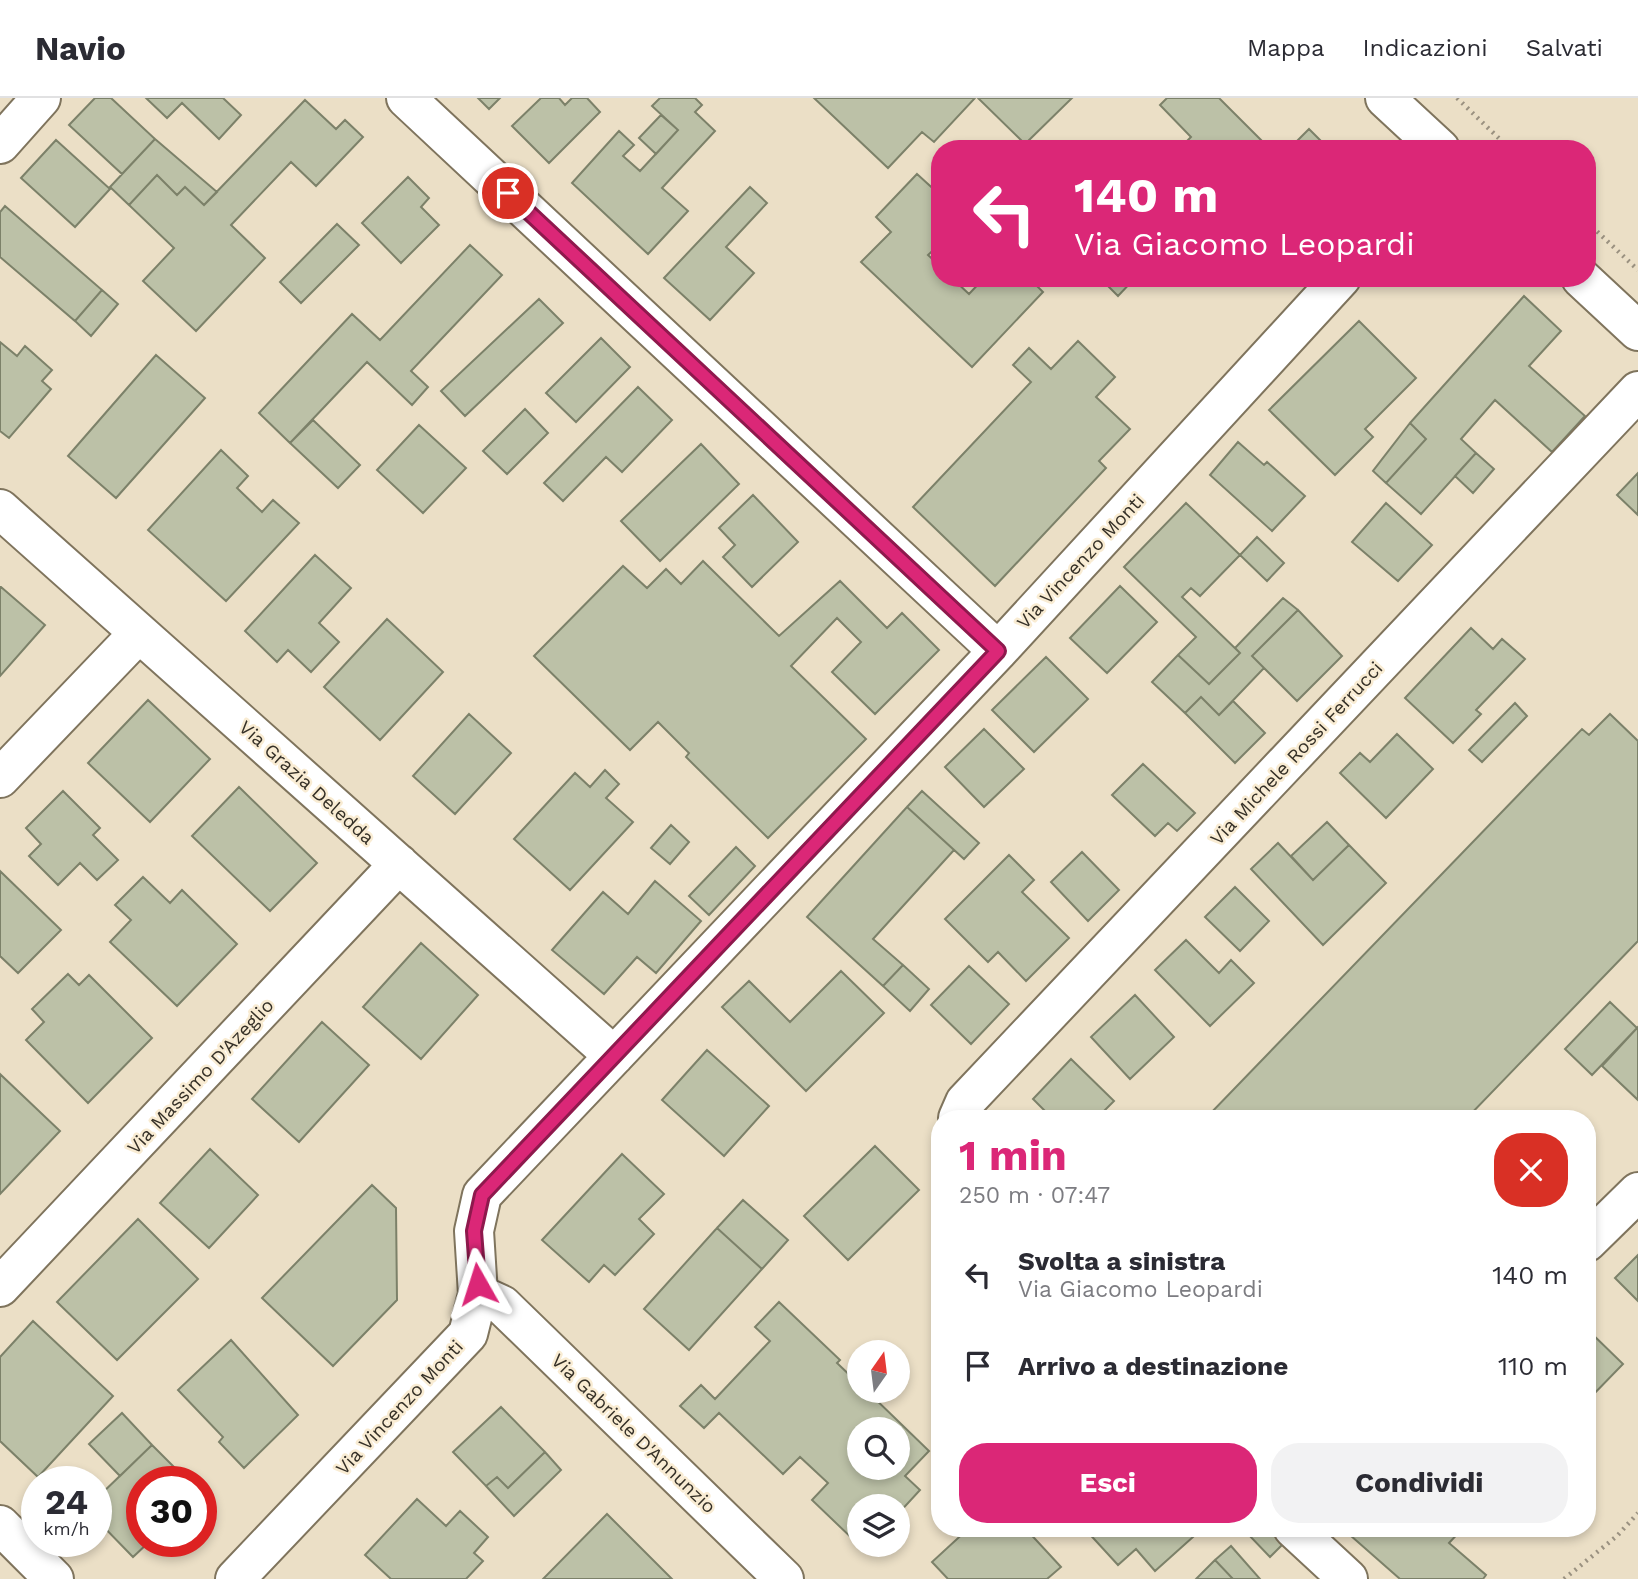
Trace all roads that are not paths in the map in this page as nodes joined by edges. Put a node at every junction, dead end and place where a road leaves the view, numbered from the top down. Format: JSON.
{"nodes":[{"id":1,"x":41,"y":98,"type":"edge"},
{"id":2,"x":406,"y":98,"type":"edge"},
{"id":3,"x":1385,"y":98,"type":"edge"},
{"id":4,"x":1430,"y":140,"type":"edge"},
{"id":5,"x":0,"y":145,"type":"edge"},
{"id":6,"x":1333,"y":287,"type":"edge"},
{"id":7,"x":1591,"y":287,"type":"edge"},
{"id":8,"x":1638,"y":331,"type":"edge"},
{"id":9,"x":1638,"y":391,"type":"edge"},
{"id":10,"x":0,"y":509,"type":"edge"},
{"id":11,"x":139,"y":633,"type":"junction"},
{"id":12,"x":998,"y":651,"type":"junction"},
{"id":13,"x":0,"y":778,"type":"edge"},
{"id":14,"x":400,"y":864,"type":"junction"},
{"id":15,"x":614,"y":1056,"type":"junction"},
{"id":16,"x":962,"y":1110,"type":"edge"},
{"id":17,"x":1638,"y":1192,"type":"edge"},
{"id":18,"x":1596,"y":1233,"type":"edge"},
{"id":19,"x":0,"y":1287,"type":"edge"},
{"id":20,"x":478,"y":1294,"type":"junction"},
{"id":21,"x":0,"y":1525,"type":"edge"},
{"id":22,"x":1303,"y":1537,"type":"edge"},
{"id":23,"x":54,"y":1579,"type":"edge"},
{"id":24,"x":235,"y":1579,"type":"edge"},
{"id":25,"x":785,"y":1579,"type":"edge"},
{"id":26,"x":1348,"y":1579,"type":"edge"}],
"edges":[{"from":1,"to":5,"type":"street"},
{"from":2,"to":12,"type":"street"},
{"from":3,"to":4,"type":"street"},
{"from":6,"to":12,"type":"street","name":"Via Vincenzo Monti"},
{"from":7,"to":8,"type":"street"},
{"from":9,"to":16,"type":"street","name":"Via Michele Rossi Ferrucci"},
{"from":10,"to":11,"type":"street","name":"Via Grazia Deledda"},
{"from":11,"to":13,"type":"street"},
{"from":11,"to":14,"type":"street","name":"Via Grazia Deledda"},
{"from":12,"to":15,"type":"street","name":"Via Vincenzo Monti"},
{"from":14,"to":15,"type":"street","name":"Via Grazia Deledda"},
{"from":14,"to":19,"type":"street","name":"Via Massimo D'Azeglio"},
{"from":15,"to":20,"type":"street","name":"Via Vincenzo Monti"},
{"from":17,"to":18,"type":"street"},
{"from":20,"to":24,"type":"street","name":"Via Vincenzo Monti"},
{"from":20,"to":25,"type":"street","name":"Via Gabriele D'Annunzio"},
{"from":21,"to":23,"type":"street"},
{"from":22,"to":26,"type":"street"}]}
